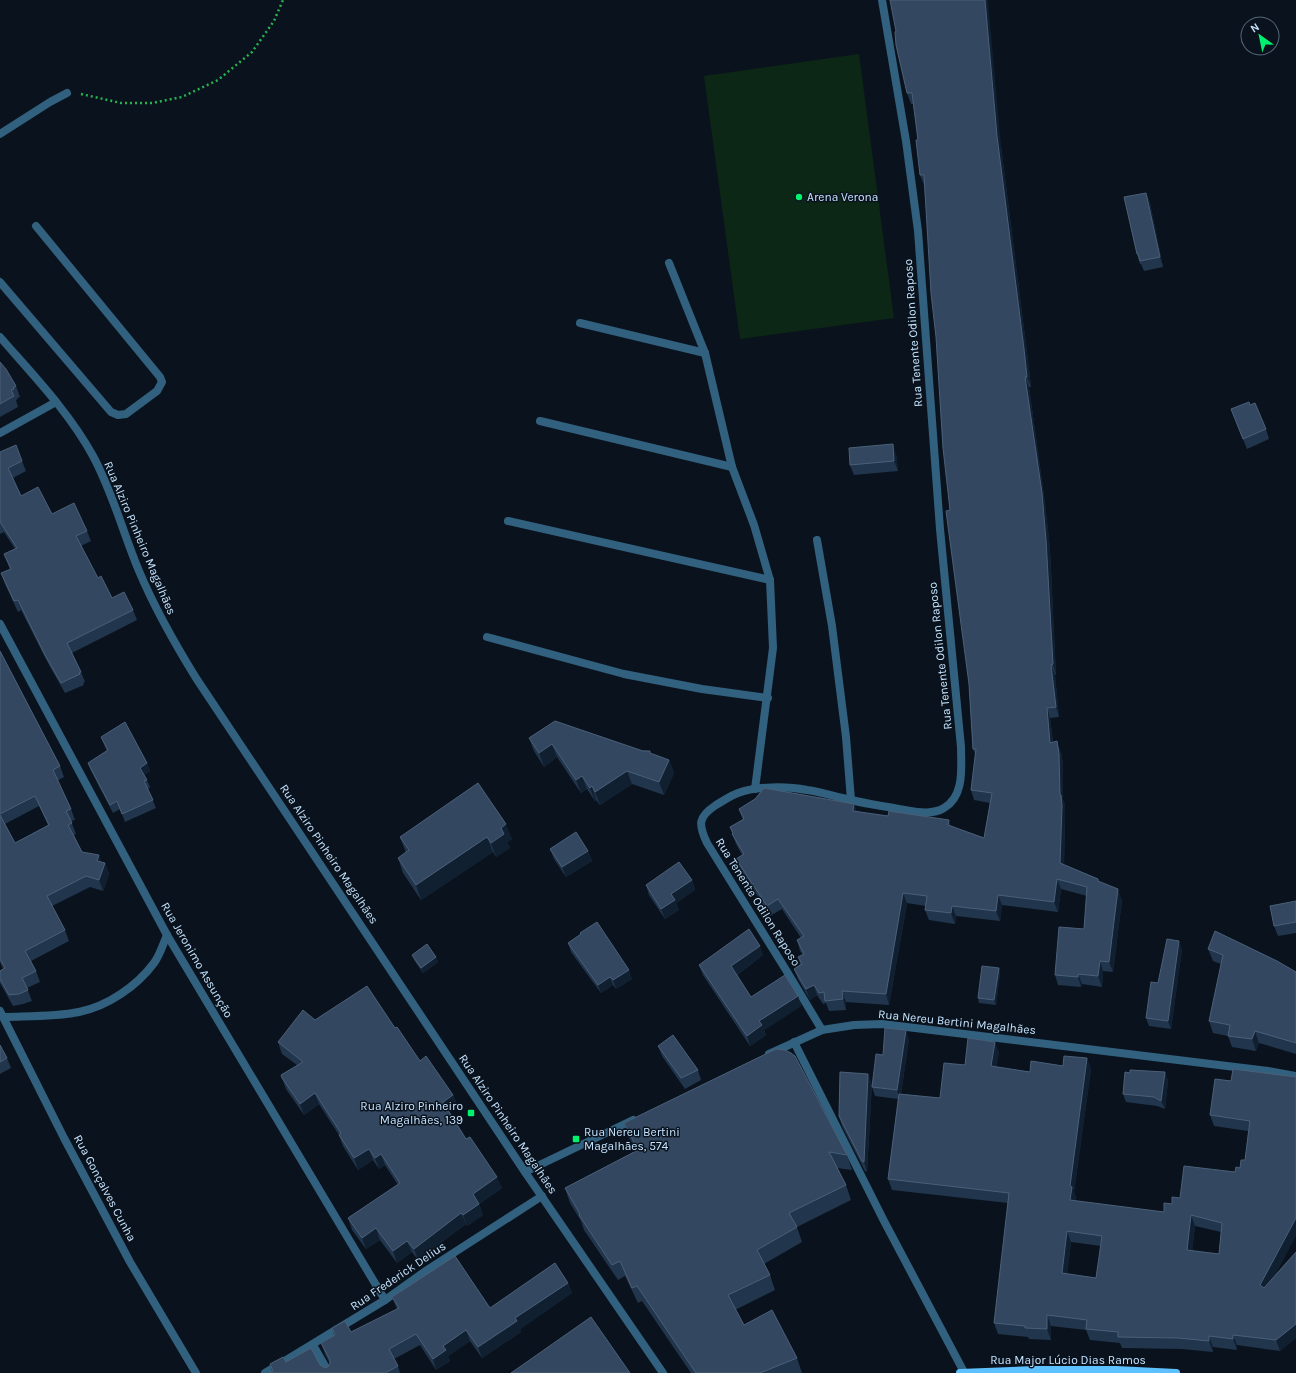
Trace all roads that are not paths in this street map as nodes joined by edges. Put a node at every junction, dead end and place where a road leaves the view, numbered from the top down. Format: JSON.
{"nodes":[{"id":1,"x":882,"y":0,"type":"edge"},
{"id":2,"x":68,"y":93,"type":"road end"},
{"id":3,"x":0,"y":134,"type":"edge"},
{"id":4,"x":36,"y":226,"type":"dead end"},
{"id":5,"x":669,"y":263,"type":"dead end"},
{"id":6,"x":0,"y":282,"type":"edge"},
{"id":7,"x":580,"y":323,"type":"dead end"},
{"id":8,"x":0,"y":337,"type":"edge"},
{"id":9,"x":705,"y":353,"type":"junction"},
{"id":10,"x":56,"y":402,"type":"junction"},
{"id":11,"x":540,"y":421,"type":"dead end"},
{"id":12,"x":0,"y":433,"type":"edge"},
{"id":13,"x":732,"y":467,"type":"junction"},
{"id":14,"x":508,"y":521,"type":"dead end"},
{"id":15,"x":818,"y":540,"type":"dead end"},
{"id":16,"x":770,"y":580,"type":"junction"},
{"id":17,"x":0,"y":624,"type":"edge"},
{"id":18,"x":487,"y":637,"type":"dead end"},
{"id":19,"x":768,"y":698,"type":"junction"},
{"id":20,"x":755,"y":789,"type":"junction"},
{"id":21,"x":851,"y":800,"type":"junction"},
{"id":22,"x":167,"y":935,"type":"junction"},
{"id":23,"x":2,"y":1014,"type":"edge"},
{"id":24,"x":822,"y":1030,"type":"junction"},
{"id":25,"x":794,"y":1042,"type":"junction"},
{"id":26,"x":759,"y":1059,"type":"edge"},
{"id":27,"x":1296,"y":1076,"type":"edge"},
{"id":28,"x":639,"y":1118,"type":"edge"},
{"id":29,"x":526,"y":1172,"type":"junction"},
{"id":30,"x":542,"y":1196,"type":"junction"},
{"id":31,"x":386,"y":1300,"type":"junction"},
{"id":32,"x":313,"y":1345,"type":"junction"},
{"id":33,"x":1114,"y":1371,"type":"edge"},
{"id":34,"x":964,"y":1372,"type":"edge"},
{"id":35,"x":196,"y":1373,"type":"edge"},
{"id":36,"x":265,"y":1373,"type":"edge"},
{"id":37,"x":329,"y":1373,"type":"edge"},
{"id":38,"x":663,"y":1373,"type":"edge"},
{"id":39,"x":960,"y":1373,"type":"edge"},
{"id":40,"x":1176,"y":1373,"type":"edge"}],
"edges":[{"from":1,"to":21,"type":"street","name":"Rua Tenente Odilon Raposo"},
{"from":2,"to":3,"type":"street"},
{"from":4,"to":6,"type":"street"},
{"from":5,"to":9,"type":"street"},
{"from":7,"to":9,"type":"street"},
{"from":8,"to":10,"type":"street","name":"Rua Alziro Pinheiro Magalhães"},
{"from":9,"to":13,"type":"street"},
{"from":10,"to":12,"type":"street"},
{"from":10,"to":29,"type":"street","name":"Rua Alziro Pinheiro Magalhães"},
{"from":11,"to":13,"type":"street"},
{"from":13,"to":16,"type":"street"},
{"from":14,"to":16,"type":"street"},
{"from":15,"to":21,"type":"street"},
{"from":16,"to":19,"type":"street"},
{"from":17,"to":22,"type":"street","name":"Rua Jeronimo Assunção"},
{"from":18,"to":19,"type":"street"},
{"from":19,"to":20,"type":"street"},
{"from":20,"to":21,"type":"street","name":"Rua Tenente Odilon Raposo"},
{"from":20,"to":24,"type":"street","name":"Rua Tenente Odilon Raposo"},
{"from":22,"to":23,"type":"street"},
{"from":22,"to":31,"type":"street","name":"Rua Jeronimo Assunção"},
{"from":23,"to":35,"type":"street","name":"Rua Gonçalves Cunha"},
{"from":24,"to":25,"type":"street","name":"Rua Nereu Bertini Magalhães"},
{"from":24,"to":27,"type":"street","name":"Rua Nereu Bertini Magalhães"},
{"from":25,"to":26,"type":"street","name":"Rua Nereu Bertini Magalhães"},
{"from":25,"to":34,"type":"street"},
{"from":28,"to":29,"type":"street"},
{"from":29,"to":30,"type":"street","name":"Rua Alziro Pinheiro Magalhães"},
{"from":30,"to":31,"type":"street","name":"Rua Frederick Delius"},
{"from":30,"to":38,"type":"street","name":"Rua Alziro Pinheiro Magalhães"},
{"from":31,"to":32,"type":"street","name":"Rua Frederick Delius"},
{"from":32,"to":36,"type":"street","name":"Rua Frederick Delius"},
{"from":32,"to":37,"type":"street"},
{"from":33,"to":34,"type":"main road","name":"Rua Major Lúcio Dias Ramos"},
{"from":33,"to":40,"type":"main road","name":"Rua Major Lúcio Dias Ramos"},
{"from":34,"to":39,"type":"main road","name":"Rua Major Lúcio Dias Ramos"}]}
